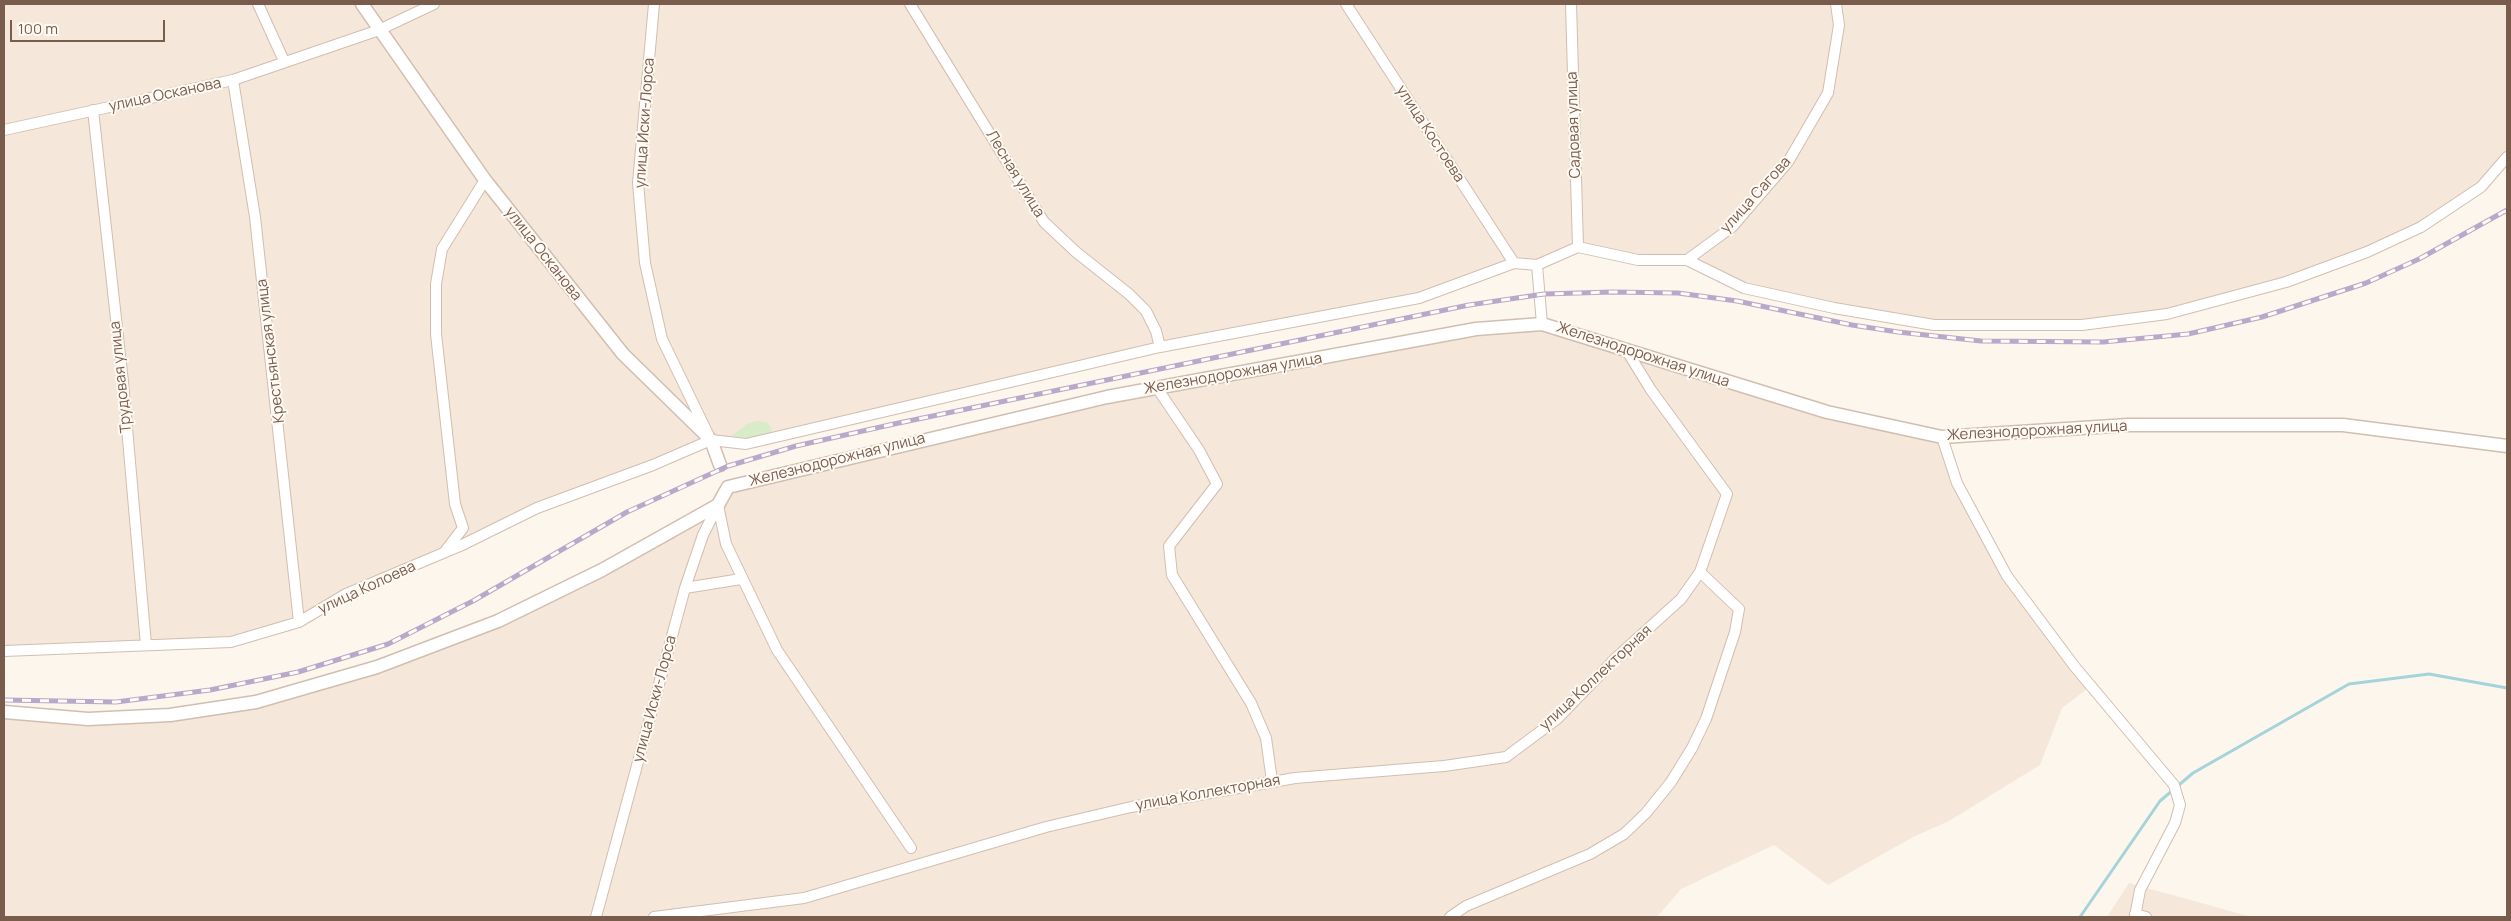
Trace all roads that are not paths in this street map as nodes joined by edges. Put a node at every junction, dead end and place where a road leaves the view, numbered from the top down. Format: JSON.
{"nodes":[{"id":1,"x":258,"y":4,"type":"edge"},
{"id":2,"x":362,"y":4,"type":"edge"},
{"id":3,"x":434,"y":4,"type":"edge"},
{"id":4,"x":654,"y":4,"type":"edge"},
{"id":5,"x":910,"y":4,"type":"edge"},
{"id":6,"x":1346,"y":4,"type":"edge"},
{"id":7,"x":1571,"y":4,"type":"edge"},
{"id":8,"x":1836,"y":4,"type":"edge"},
{"id":9,"x":379,"y":30,"type":"junction"},
{"id":10,"x":284,"y":61,"type":"junction"},
{"id":11,"x":233,"y":80,"type":"junction"},
{"id":12,"x":93,"y":110,"type":"junction"},
{"id":13,"x":4,"y":130,"type":"edge"},
{"id":14,"x":2507,"y":157,"type":"edge"},
{"id":15,"x":485,"y":180,"type":"junction"},
{"id":16,"x":1578,"y":247,"type":"junction"},
{"id":17,"x":1687,"y":260,"type":"junction"},
{"id":18,"x":1514,"y":263,"type":"junction"},
{"id":19,"x":1537,"y":266,"type":"junction"},
{"id":20,"x":1542,"y":324,"type":"junction"},
{"id":21,"x":1160,"y":347,"type":"junction"},
{"id":22,"x":1627,"y":351,"type":"junction"},
{"id":23,"x":1157,"y":388,"type":"junction"},
{"id":24,"x":1942,"y":437,"type":"junction"},
{"id":25,"x":711,"y":440,"type":"junction"},
{"id":26,"x":2507,"y":446,"type":"edge"},
{"id":27,"x":728,"y":487,"type":"junction"},
{"id":28,"x":718,"y":504,"type":"junction"},
{"id":29,"x":687,"y":521,"type":"junction"},
{"id":30,"x":703,"y":535,"type":"junction"},
{"id":31,"x":444,"y":553,"type":"junction"},
{"id":32,"x":1700,"y":572,"type":"junction"},
{"id":33,"x":741,"y":579,"type":"junction"},
{"id":34,"x":685,"y":588,"type":"junction"},
{"id":35,"x":299,"y":622,"type":"junction"},
{"id":36,"x":146,"y":645,"type":"junction"},
{"id":37,"x":4,"y":651,"type":"edge"},
{"id":38,"x":4,"y":712,"type":"edge"},
{"id":39,"x":1272,"y":781,"type":"junction"},
{"id":40,"x":911,"y":848,"type":"dead end"},
{"id":41,"x":2135,"y":916,"type":"edge"},
{"id":42,"x":596,"y":917,"type":"edge"},
{"id":43,"x":654,"y":917,"type":"edge"},
{"id":44,"x":1450,"y":917,"type":"edge"},
{"id":45,"x":2146,"y":917,"type":"edge"}],
"edges":[{"from":1,"to":10,"type":"street"},
{"from":2,"to":9,"type":"street","name":"улица Осканова"},
{"from":3,"to":9,"type":"street","name":"улица Осканова"},
{"from":4,"to":25,"type":"street","name":"улица Иски-Лорса"},
{"from":5,"to":21,"type":"street","name":"Лесная улица"},
{"from":6,"to":18,"type":"street","name":"улица Костоева"},
{"from":7,"to":16,"type":"street","name":"Садовая улица"},
{"from":8,"to":17,"type":"street","name":"улица Сагова"},
{"from":9,"to":10,"type":"street","name":"улица Осканова"},
{"from":9,"to":15,"type":"street","name":"улица Осканова"},
{"from":10,"to":11,"type":"street","name":"улица Осканова"},
{"from":11,"to":12,"type":"street","name":"улица Осканова"},
{"from":11,"to":35,"type":"street","name":"Крестьянская улица"},
{"from":12,"to":13,"type":"street","name":"улица Осканова"},
{"from":12,"to":36,"type":"street","name":"Трудовая улица"},
{"from":14,"to":17,"type":"street"},
{"from":15,"to":25,"type":"street","name":"улица Осканова"},
{"from":15,"to":31,"type":"street"},
{"from":16,"to":17,"type":"street"},
{"from":16,"to":19,"type":"street"},
{"from":18,"to":19,"type":"street"},
{"from":18,"to":21,"type":"street"},
{"from":19,"to":20,"type":"street"},
{"from":20,"to":22,"type":"street","name":"Железнодорожная улица"},
{"from":20,"to":23,"type":"street","name":"Железнодорожная улица"},
{"from":21,"to":25,"type":"street"},
{"from":22,"to":24,"type":"street","name":"Железнодорожная улица"},
{"from":22,"to":32,"type":"street","name":"улица Коллекторная"},
{"from":23,"to":27,"type":"street","name":"Железнодорожная улица"},
{"from":23,"to":39,"type":"street"},
{"from":24,"to":26,"type":"street","name":"Железнодорожная улица"},
{"from":24,"to":41,"type":"street"},
{"from":25,"to":27,"type":"street","name":"улица Осканова"},
{"from":25,"to":31,"type":"street","name":"улица Колоева"},
{"from":27,"to":28,"type":"street","name":"улица Иски-Лорса"},
{"from":28,"to":29,"type":"street"},
{"from":28,"to":30,"type":"street","name":"улица Иски-Лорса"},
{"from":28,"to":33,"type":"street"},
{"from":29,"to":30,"type":"street"},
{"from":29,"to":38,"type":"street"},
{"from":30,"to":34,"type":"street","name":"улица Иски-Лорса"},
{"from":31,"to":35,"type":"street","name":"улица Колоева"},
{"from":32,"to":39,"type":"street","name":"улица Коллекторная"},
{"from":32,"to":44,"type":"street"},
{"from":33,"to":34,"type":"street"},
{"from":33,"to":40,"type":"street"},
{"from":34,"to":42,"type":"street","name":"улица Иски-Лорса"},
{"from":35,"to":36,"type":"street","name":"улица Колоева"},
{"from":36,"to":37,"type":"street","name":"улица Колоева"},
{"from":39,"to":43,"type":"street","name":"улица Коллекторная"},
{"from":41,"to":45,"type":"street"}]}
